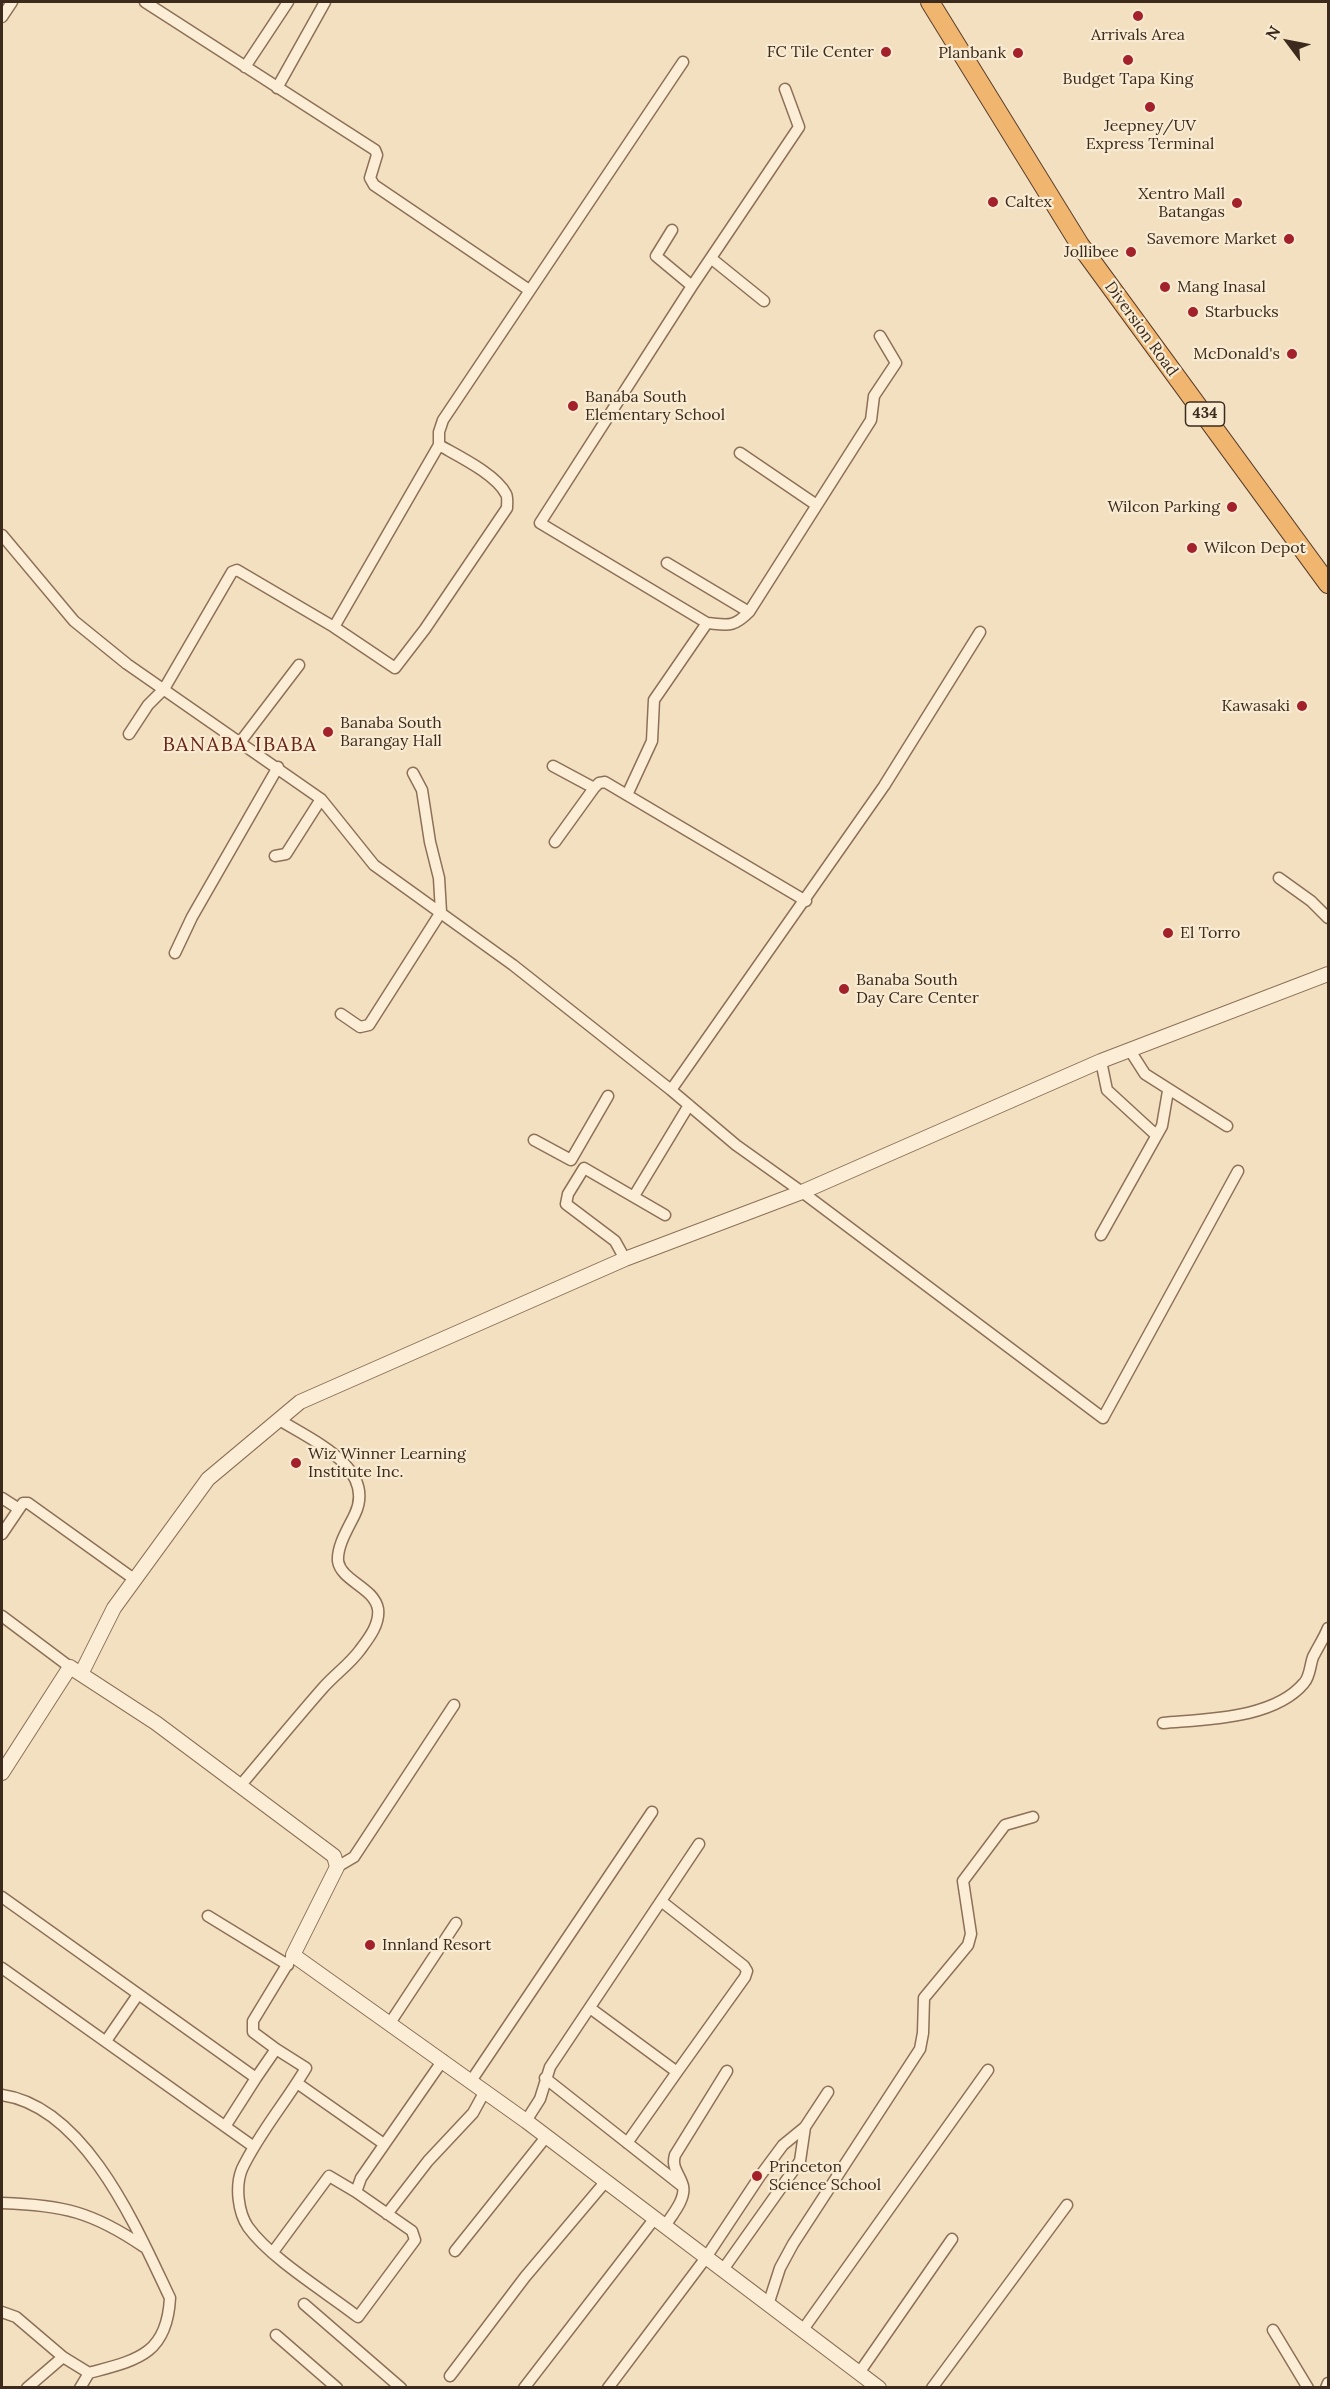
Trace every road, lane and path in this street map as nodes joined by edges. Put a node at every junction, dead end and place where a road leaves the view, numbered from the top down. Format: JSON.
{"nodes":[{"id":1,"x":12,"y":2,"type":"edge"},
{"id":2,"x":145,"y":2,"type":"edge"},
{"id":3,"x":288,"y":2,"type":"edge"},
{"id":4,"x":325,"y":2,"type":"edge"},
{"id":5,"x":930,"y":2,"type":"edge"},
{"id":6,"x":2,"y":17,"type":"edge"},
{"id":7,"x":683,"y":62,"type":"dead end"},
{"id":8,"x":245,"y":67,"type":"junction"},
{"id":9,"x":277,"y":88,"type":"junction"},
{"id":10,"x":785,"y":89,"type":"dead end"},
{"id":11,"x":672,"y":230,"type":"dead end"},
{"id":12,"x":712,"y":259,"type":"junction"},
{"id":13,"x":692,"y":286,"type":"junction"},
{"id":14,"x":529,"y":290,"type":"junction"},
{"id":15,"x":764,"y":301,"type":"dead end"},
{"id":16,"x":880,"y":336,"type":"dead end"},
{"id":17,"x":439,"y":445,"type":"junction"},
{"id":18,"x":740,"y":453,"type":"dead end"},
{"id":19,"x":815,"y":504,"type":"junction"},
{"id":20,"x":2,"y":535,"type":"edge"},
{"id":21,"x":667,"y":563,"type":"dead end"},
{"id":22,"x":1329,"y":584,"type":"edge"},
{"id":23,"x":749,"y":612,"type":"junction"},
{"id":24,"x":707,"y":623,"type":"junction"},
{"id":25,"x":334,"y":627,"type":"junction"},
{"id":26,"x":980,"y":632,"type":"dead end"},
{"id":27,"x":298,"y":665,"type":"dead end"},
{"id":28,"x":164,"y":689,"type":"junction"},
{"id":29,"x":129,"y":734,"type":"dead end"},
{"id":30,"x":241,"y":741,"type":"junction"},
{"id":31,"x":278,"y":766,"type":"junction"},
{"id":32,"x":553,"y":766,"type":"dead end"},
{"id":33,"x":413,"y":773,"type":"dead end"},
{"id":34,"x":594,"y":788,"type":"junction"},
{"id":35,"x":627,"y":795,"type":"junction"},
{"id":36,"x":321,"y":799,"type":"junction"},
{"id":37,"x":555,"y":842,"type":"dead end"},
{"id":38,"x":275,"y":856,"type":"dead end"},
{"id":39,"x":1279,"y":878,"type":"dead end"},
{"id":40,"x":806,"y":901,"type":"junction"},
{"id":41,"x":441,"y":912,"type":"junction"},
{"id":42,"x":1329,"y":918,"type":"edge"},
{"id":43,"x":175,"y":953,"type":"dead end"},
{"id":44,"x":1329,"y":974,"type":"edge"},
{"id":45,"x":341,"y":1014,"type":"dead end"},
{"id":46,"x":1129,"y":1049,"type":"junction"},
{"id":47,"x":1101,"y":1061,"type":"junction"},
{"id":48,"x":671,"y":1090,"type":"junction"},
{"id":49,"x":1168,"y":1090,"type":"junction"},
{"id":50,"x":608,"y":1096,"type":"dead end"},
{"id":51,"x":689,"y":1105,"type":"junction"},
{"id":52,"x":1227,"y":1126,"type":"dead end"},
{"id":53,"x":1156,"y":1135,"type":"junction"},
{"id":54,"x":534,"y":1140,"type":"dead end"},
{"id":55,"x":571,"y":1160,"type":"junction"},
{"id":56,"x":584,"y":1168,"type":"junction"},
{"id":57,"x":1238,"y":1171,"type":"dead end"},
{"id":58,"x":802,"y":1192,"type":"junction"},
{"id":59,"x":633,"y":1196,"type":"junction"},
{"id":60,"x":665,"y":1215,"type":"dead end"},
{"id":61,"x":1101,"y":1235,"type":"dead end"},
{"id":62,"x":625,"y":1260,"type":"junction"},
{"id":63,"x":278,"y":1419,"type":"junction"},
{"id":64,"x":2,"y":1498,"type":"edge"},
{"id":65,"x":19,"y":1509,"type":"junction"},
{"id":66,"x":2,"y":1533,"type":"edge"},
{"id":67,"x":134,"y":1579,"type":"junction"},
{"id":68,"x":2,"y":1616,"type":"edge"},
{"id":69,"x":1329,"y":1628,"type":"edge"},
{"id":70,"x":75,"y":1671,"type":"junction"},
{"id":71,"x":453,"y":1705,"type":"dead end"},
{"id":72,"x":1163,"y":1723,"type":"dead end"},
{"id":73,"x":2,"y":1773,"type":"edge"},
{"id":74,"x":240,"y":1786,"type":"junction"},
{"id":75,"x":652,"y":1812,"type":"dead end"},
{"id":76,"x":1033,"y":1817,"type":"dead end"},
{"id":77,"x":699,"y":1844,"type":"dead end"},
{"id":78,"x":338,"y":1867,"type":"junction"},
{"id":79,"x":2,"y":1897,"type":"edge"},
{"id":80,"x":661,"y":1901,"type":"junction"},
{"id":81,"x":208,"y":1916,"type":"dead end"},
{"id":82,"x":456,"y":1923,"type":"dead end"},
{"id":83,"x":290,"y":1960,"type":"junction"},
{"id":84,"x":2,"y":1968,"type":"edge"},
{"id":85,"x":137,"y":1996,"type":"junction"},
{"id":86,"x":590,"y":2008,"type":"junction"},
{"id":87,"x":390,"y":2023,"type":"junction"},
{"id":88,"x":106,"y":2041,"type":"junction"},
{"id":89,"x":276,"y":2049,"type":"junction"},
{"id":90,"x":443,"y":2060,"type":"junction"},
{"id":91,"x":988,"y":2070,"type":"dead end"},
{"id":92,"x":727,"y":2071,"type":"dead end"},
{"id":93,"x":677,"y":2072,"type":"junction"},
{"id":94,"x":256,"y":2078,"type":"junction"},
{"id":95,"x":545,"y":2078,"type":"junction"},
{"id":96,"x":471,"y":2081,"type":"junction"},
{"id":97,"x":297,"y":2084,"type":"junction"},
{"id":98,"x":485,"y":2091,"type":"junction"},
{"id":99,"x":828,"y":2092,"type":"dead end"},
{"id":100,"x":2,"y":2094,"type":"edge"},
{"id":101,"x":526,"y":2121,"type":"junction"},
{"id":102,"x":226,"y":2125,"type":"junction"},
{"id":103,"x":805,"y":2127,"type":"junction"},
{"id":104,"x":546,"y":2137,"type":"junction"},
{"id":105,"x":627,"y":2143,"type":"junction"},
{"id":106,"x":384,"y":2144,"type":"junction"},
{"id":107,"x":254,"y":2147,"type":"junction"},
{"id":108,"x":606,"y":2181,"type":"junction"},
{"id":109,"x":683,"y":2187,"type":"junction"},
{"id":110,"x":356,"y":2192,"type":"junction"},
{"id":111,"x":2,"y":2203,"type":"edge"},
{"id":112,"x":1067,"y":2205,"type":"dead end"},
{"id":113,"x":387,"y":2214,"type":"junction"},
{"id":114,"x":660,"y":2222,"type":"junction"},
{"id":115,"x":952,"y":2239,"type":"dead end"},
{"id":116,"x":147,"y":2250,"type":"junction"},
{"id":117,"x":455,"y":2251,"type":"dead end"},
{"id":118,"x":273,"y":2253,"type":"junction"},
{"id":119,"x":705,"y":2259,"type":"junction"},
{"id":120,"x":722,"y":2271,"type":"junction"},
{"id":121,"x":304,"y":2304,"type":"dead end"},
{"id":122,"x":768,"y":2305,"type":"junction"},
{"id":123,"x":2,"y":2312,"type":"edge"},
{"id":124,"x":1273,"y":2330,"type":"dead end"},
{"id":125,"x":802,"y":2331,"type":"junction"},
{"id":126,"x":276,"y":2335,"type":"dead end"},
{"id":127,"x":63,"y":2356,"type":"junction"},
{"id":128,"x":89,"y":2373,"type":"junction"},
{"id":129,"x":859,"y":2373,"type":"junction"},
{"id":130,"x":450,"y":2376,"type":"dead end"},
{"id":131,"x":1329,"y":2383,"type":"edge"},
{"id":132,"x":27,"y":2388,"type":"edge"},
{"id":133,"x":80,"y":2388,"type":"edge"},
{"id":134,"x":337,"y":2388,"type":"edge"},
{"id":135,"x":400,"y":2388,"type":"edge"},
{"id":136,"x":524,"y":2388,"type":"edge"},
{"id":137,"x":608,"y":2388,"type":"edge"},
{"id":138,"x":879,"y":2388,"type":"edge"},
{"id":139,"x":932,"y":2388,"type":"edge"},
{"id":140,"x":1308,"y":2388,"type":"edge"},
{"id":141,"x":1326,"y":2388,"type":"edge"}],
"edges":[{"from":1,"to":6,"type":"street"},
{"from":2,"to":8,"type":"street"},
{"from":3,"to":8,"type":"street"},
{"from":4,"to":9,"type":"street"},
{"from":5,"to":22,"type":"highway","name":"Diversion Road","number":"434"},
{"from":7,"to":14,"type":"street"},
{"from":8,"to":9,"type":"street"},
{"from":9,"to":14,"type":"street"},
{"from":10,"to":12,"type":"street"},
{"from":11,"to":13,"type":"street"},
{"from":12,"to":13,"type":"street"},
{"from":12,"to":15,"type":"street"},
{"from":13,"to":24,"type":"street"},
{"from":14,"to":17,"type":"street"},
{"from":16,"to":19,"type":"street"},
{"from":17,"to":25,"type":"street"},
{"from":17,"to":25,"type":"street"},
{"from":18,"to":19,"type":"street"},
{"from":19,"to":23,"type":"street"},
{"from":20,"to":28,"type":"street"},
{"from":21,"to":23,"type":"street"},
{"from":23,"to":24,"type":"street"},
{"from":24,"to":35,"type":"street"},
{"from":25,"to":28,"type":"street"},
{"from":26,"to":40,"type":"street"},
{"from":27,"to":30,"type":"street"},
{"from":28,"to":29,"type":"street"},
{"from":28,"to":30,"type":"street"},
{"from":30,"to":31,"type":"street"},
{"from":31,"to":36,"type":"street"},
{"from":31,"to":43,"type":"street"},
{"from":32,"to":34,"type":"street"},
{"from":33,"to":41,"type":"street"},
{"from":34,"to":35,"type":"street"},
{"from":34,"to":37,"type":"street"},
{"from":35,"to":40,"type":"street"},
{"from":36,"to":38,"type":"street"},
{"from":36,"to":41,"type":"street"},
{"from":39,"to":42,"type":"street"},
{"from":40,"to":48,"type":"street"},
{"from":41,"to":45,"type":"street"},
{"from":41,"to":48,"type":"street"},
{"from":44,"to":46,"type":"street"},
{"from":46,"to":47,"type":"street"},
{"from":46,"to":49,"type":"street"},
{"from":47,"to":53,"type":"street"},
{"from":47,"to":58,"type":"street"},
{"from":48,"to":51,"type":"street"},
{"from":49,"to":52,"type":"street"},
{"from":49,"to":53,"type":"street"},
{"from":50,"to":55,"type":"street"},
{"from":51,"to":58,"type":"street"},
{"from":51,"to":59,"type":"street"},
{"from":53,"to":61,"type":"street"},
{"from":54,"to":55,"type":"street"},
{"from":55,"to":56,"type":"street"},
{"from":56,"to":59,"type":"street"},
{"from":56,"to":62,"type":"street"},
{"from":57,"to":58,"type":"street"},
{"from":58,"to":62,"type":"street"},
{"from":59,"to":60,"type":"street"},
{"from":62,"to":63,"type":"street"},
{"from":63,"to":67,"type":"street"},
{"from":63,"to":74,"type":"street"},
{"from":64,"to":65,"type":"street"},
{"from":65,"to":66,"type":"street"},
{"from":65,"to":67,"type":"street"},
{"from":67,"to":70,"type":"street"},
{"from":68,"to":70,"type":"street"},
{"from":69,"to":72,"type":"street"},
{"from":70,"to":73,"type":"street"},
{"from":70,"to":74,"type":"street"},
{"from":71,"to":78,"type":"street"},
{"from":74,"to":78,"type":"street"},
{"from":75,"to":96,"type":"street"},
{"from":76,"to":122,"type":"street"},
{"from":77,"to":80,"type":"street"},
{"from":78,"to":83,"type":"street"},
{"from":79,"to":85,"type":"street"},
{"from":80,"to":86,"type":"street"},
{"from":80,"to":93,"type":"street"},
{"from":81,"to":83,"type":"street"},
{"from":82,"to":87,"type":"street"},
{"from":83,"to":87,"type":"street"},
{"from":83,"to":89,"type":"street"},
{"from":84,"to":88,"type":"street"},
{"from":85,"to":88,"type":"street"},
{"from":85,"to":94,"type":"street"},
{"from":86,"to":93,"type":"street"},
{"from":86,"to":95,"type":"street"},
{"from":87,"to":90,"type":"street"},
{"from":88,"to":102,"type":"street"},
{"from":89,"to":94,"type":"street"},
{"from":89,"to":97,"type":"street"},
{"from":90,"to":96,"type":"street"},
{"from":90,"to":106,"type":"street"},
{"from":91,"to":125,"type":"street"},
{"from":92,"to":109,"type":"street"},
{"from":93,"to":105,"type":"street"},
{"from":94,"to":102,"type":"street"},
{"from":95,"to":101,"type":"street"},
{"from":95,"to":105,"type":"street"},
{"from":96,"to":98,"type":"street"},
{"from":97,"to":106,"type":"street"},
{"from":97,"to":107,"type":"street"},
{"from":98,"to":101,"type":"street"},
{"from":98,"to":113,"type":"street"},
{"from":99,"to":103,"type":"street"},
{"from":100,"to":116,"type":"street"},
{"from":101,"to":104,"type":"street"},
{"from":102,"to":107,"type":"street"},
{"from":103,"to":119,"type":"street"},
{"from":103,"to":120,"type":"street"},
{"from":104,"to":108,"type":"street"},
{"from":104,"to":117,"type":"street"},
{"from":105,"to":109,"type":"street"},
{"from":106,"to":110,"type":"street"},
{"from":107,"to":118,"type":"street"},
{"from":108,"to":114,"type":"street"},
{"from":108,"to":130,"type":"street"},
{"from":109,"to":114,"type":"street"},
{"from":110,"to":113,"type":"street"},
{"from":110,"to":118,"type":"street"},
{"from":111,"to":116,"type":"street"},
{"from":112,"to":139,"type":"street"},
{"from":113,"to":118,"type":"street"},
{"from":114,"to":119,"type":"street"},
{"from":114,"to":136,"type":"street"},
{"from":115,"to":129,"type":"street"},
{"from":116,"to":128,"type":"street"},
{"from":119,"to":120,"type":"street"},
{"from":119,"to":137,"type":"street"},
{"from":120,"to":122,"type":"street"},
{"from":121,"to":135,"type":"street"},
{"from":122,"to":125,"type":"street"},
{"from":123,"to":127,"type":"street"},
{"from":124,"to":140,"type":"street"},
{"from":125,"to":129,"type":"street"},
{"from":126,"to":134,"type":"street"},
{"from":127,"to":128,"type":"street"},
{"from":127,"to":132,"type":"street"},
{"from":128,"to":133,"type":"street"},
{"from":129,"to":138,"type":"street"},
{"from":131,"to":141,"type":"street"}]}
